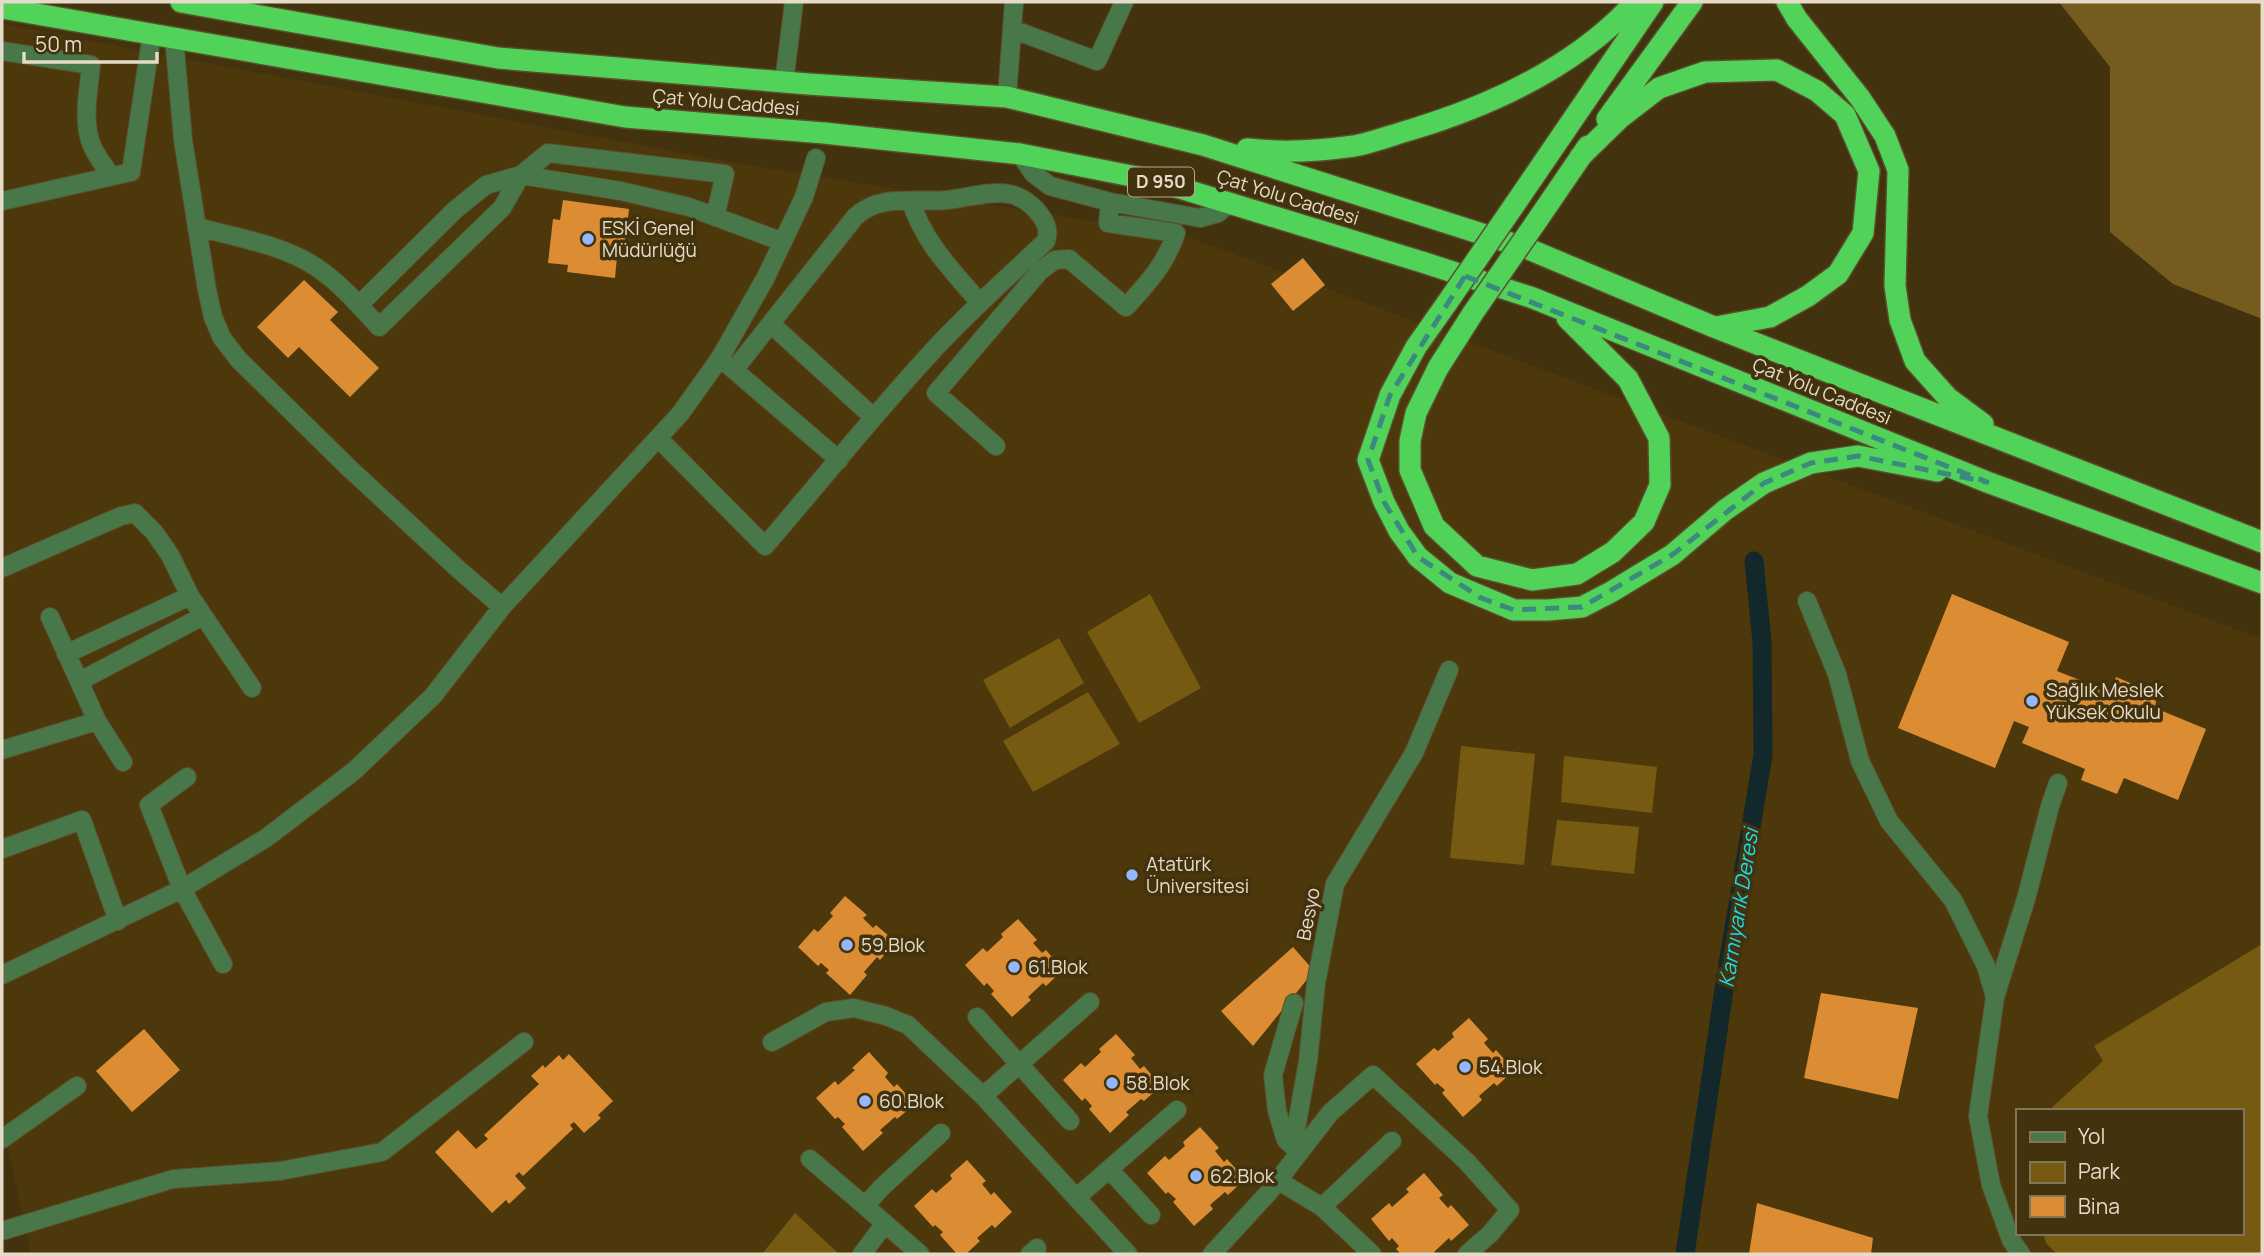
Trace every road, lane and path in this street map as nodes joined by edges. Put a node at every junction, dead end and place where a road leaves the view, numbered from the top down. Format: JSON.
{"nodes":[{"id":1,"x":181,"y":2,"type":"edge"},
{"id":2,"x":794,"y":2,"type":"edge"},
{"id":3,"x":1014,"y":2,"type":"edge"},
{"id":4,"x":1124,"y":2,"type":"edge"},
{"id":5,"x":1635,"y":2,"type":"edge"},
{"id":6,"x":1653,"y":2,"type":"edge"},
{"id":7,"x":1692,"y":2,"type":"edge"},
{"id":8,"x":1787,"y":2,"type":"edge"},
{"id":9,"x":2,"y":8,"type":"edge"},
{"id":10,"x":258,"y":8,"type":"edge"},
{"id":11,"x":1012,"y":29,"type":"junction"},
{"id":12,"x":152,"y":33,"type":"junction"},
{"id":13,"x":174,"y":37,"type":"junction"},
{"id":14,"x":2,"y":51,"type":"edge"},
{"id":15,"x":784,"y":82,"type":"junction"},
{"id":16,"x":1007,"y":97,"type":"junction"},
{"id":17,"x":1203,"y":145,"type":"junction"},
{"id":18,"x":1020,"y":154,"type":"junction"},
{"id":19,"x":1580,"y":157,"type":"junction"},
{"id":20,"x":816,"y":158,"type":"dead end"},
{"id":21,"x":520,"y":175,"type":"junction"},
{"id":22,"x":111,"y":176,"type":"junction"},
{"id":23,"x":2,"y":201,"type":"edge"},
{"id":24,"x":911,"y":201,"type":"junction"},
{"id":25,"x":1110,"y":202,"type":"junction"},
{"id":26,"x":1229,"y":203,"type":"junction"},
{"id":27,"x":715,"y":217,"type":"junction"},
{"id":28,"x":198,"y":227,"type":"junction"},
{"id":29,"x":783,"y":242,"type":"junction"},
{"id":30,"x":980,"y":303,"type":"junction"},
{"id":31,"x":359,"y":305,"type":"junction"},
{"id":32,"x":1561,"y":311,"type":"junction"},
{"id":33,"x":771,"y":324,"type":"junction"},
{"id":34,"x":1714,"y":327,"type":"junction"},
{"id":35,"x":720,"y":358,"type":"junction"},
{"id":36,"x":734,"y":370,"type":"junction"},
{"id":37,"x":873,"y":417,"type":"junction"},
{"id":38,"x":657,"y":438,"type":"junction"},
{"id":39,"x":2007,"y":442,"type":"junction"},
{"id":40,"x":996,"y":446,"type":"dead end"},
{"id":41,"x":839,"y":460,"type":"junction"},
{"id":42,"x":1987,"y":482,"type":"junction"},
{"id":43,"x":2262,"y":542,"type":"edge"},
{"id":44,"x":2,"y":568,"type":"edge"},
{"id":45,"x":2262,"y":583,"type":"edge"},
{"id":46,"x":190,"y":596,"type":"junction"},
{"id":47,"x":1807,"y":601,"type":"dead end"},
{"id":48,"x":502,"y":607,"type":"junction"},
{"id":49,"x":203,"y":616,"type":"junction"},
{"id":50,"x":50,"y":617,"type":"dead end"},
{"id":51,"x":66,"y":654,"type":"junction"},
{"id":52,"x":1450,"y":670,"type":"dead end"},
{"id":53,"x":80,"y":681,"type":"junction"},
{"id":54,"x":252,"y":688,"type":"dead end"},
{"id":55,"x":97,"y":721,"type":"junction"},
{"id":56,"x":2,"y":750,"type":"edge"},
{"id":57,"x":122,"y":762,"type":"dead end"},
{"id":58,"x":187,"y":778,"type":"dead end"},
{"id":59,"x":2058,"y":783,"type":"dead end"},
{"id":60,"x":2,"y":849,"type":"edge"},
{"id":61,"x":183,"y":889,"type":"junction"},
{"id":62,"x":118,"y":921,"type":"junction"},
{"id":63,"x":223,"y":964,"type":"dead end"},
{"id":64,"x":2,"y":975,"type":"edge"},
{"id":65,"x":1995,"y":997,"type":"junction"},
{"id":66,"x":1090,"y":1002,"type":"dead end"},
{"id":67,"x":1294,"y":1003,"type":"dead end"},
{"id":68,"x":976,"y":1017,"type":"dead end"},
{"id":69,"x":524,"y":1042,"type":"dead end"},
{"id":70,"x":772,"y":1042,"type":"dead end"},
{"id":71,"x":1019,"y":1064,"type":"junction"},
{"id":72,"x":77,"y":1086,"type":"dead end"},
{"id":73,"x":983,"y":1096,"type":"junction"},
{"id":74,"x":1177,"y":1110,"type":"dead end"},
{"id":75,"x":1070,"y":1121,"type":"dead end"},
{"id":76,"x":941,"y":1133,"type":"dead end"},
{"id":77,"x":2,"y":1139,"type":"edge"},
{"id":78,"x":1392,"y":1141,"type":"dead end"},
{"id":79,"x":1299,"y":1151,"type":"junction"},
{"id":80,"x":810,"y":1158,"type":"dead end"},
{"id":81,"x":1109,"y":1169,"type":"junction"},
{"id":82,"x":1277,"y":1180,"type":"junction"},
{"id":83,"x":1076,"y":1198,"type":"junction"},
{"id":84,"x":865,"y":1206,"type":"junction"},
{"id":85,"x":1322,"y":1207,"type":"junction"},
{"id":86,"x":1151,"y":1215,"type":"dead end"},
{"id":87,"x":884,"y":1225,"type":"junction"},
{"id":88,"x":2,"y":1231,"type":"edge"},
{"id":89,"x":862,"y":1254,"type":"edge"},
{"id":90,"x":920,"y":1254,"type":"edge"},
{"id":91,"x":1128,"y":1254,"type":"edge"},
{"id":92,"x":1212,"y":1254,"type":"edge"},
{"id":93,"x":1372,"y":1254,"type":"edge"},
{"id":94,"x":1467,"y":1254,"type":"edge"},
{"id":95,"x":2021,"y":1254,"type":"edge"}],
"edges":[{"from":1,"to":10,"type":"highway","name":"Çat Yolu Caddesi","number":"D 950"},
{"from":2,"to":15,"type":"street"},
{"from":3,"to":11,"type":"street"},
{"from":4,"to":11,"type":"street"},
{"from":5,"to":17,"type":"highway"},
{"from":6,"to":42,"type":"highway","bridge":true},
{"from":7,"to":19,"type":"highway"},
{"from":8,"to":39,"type":"highway"},
{"from":9,"to":12,"type":"highway","name":"Çat Yolu Caddesi","number":"D 950"},
{"from":10,"to":15,"type":"highway","name":"Çat Yolu Caddesi","number":"D 950"},
{"from":11,"to":16,"type":"street"},
{"from":12,"to":13,"type":"highway","name":"Çat Yolu Caddesi","number":"D 950"},
{"from":12,"to":22,"type":"street"},
{"from":13,"to":18,"type":"highway","name":"Çat Yolu Caddesi","number":"D 950"},
{"from":13,"to":28,"type":"street"},
{"from":14,"to":22,"type":"street"},
{"from":15,"to":16,"type":"highway","name":"Çat Yolu Caddesi","number":"D 950"},
{"from":16,"to":17,"type":"highway","name":"Çat Yolu Caddesi","number":"D 950"},
{"from":17,"to":34,"type":"highway","name":"Çat Yolu Caddesi","number":"D 950"},
{"from":18,"to":25,"type":"street"},
{"from":18,"to":26,"type":"highway","name":"Çat Yolu Caddesi","number":"D 950"},
{"from":19,"to":32,"type":"highway","bridge":true},
{"from":19,"to":34,"type":"highway"},
{"from":20,"to":29,"type":"street"},
{"from":21,"to":27,"type":"street"},
{"from":21,"to":27,"type":"street"},
{"from":21,"to":31,"type":"street"},
{"from":21,"to":31,"type":"street"},
{"from":22,"to":23,"type":"street"},
{"from":24,"to":30,"type":"street"},
{"from":24,"to":30,"type":"street"},
{"from":24,"to":33,"type":"street"},
{"from":25,"to":26,"type":"street"},
{"from":25,"to":40,"type":"street"},
{"from":26,"to":32,"type":"highway","name":"Çat Yolu Caddesi","number":"D 950"},
{"from":27,"to":29,"type":"street"},
{"from":28,"to":31,"type":"street"},
{"from":28,"to":48,"type":"street"},
{"from":29,"to":35,"type":"street"},
{"from":30,"to":37,"type":"street"},
{"from":32,"to":42,"type":"highway","name":"Çat Yolu Caddesi","number":"D 950"},
{"from":33,"to":36,"type":"street"},
{"from":33,"to":37,"type":"street"},
{"from":34,"to":39,"type":"highway","name":"Çat Yolu Caddesi","number":"D 950"},
{"from":35,"to":36,"type":"street"},
{"from":35,"to":38,"type":"street"},
{"from":36,"to":41,"type":"street"},
{"from":37,"to":41,"type":"street"},
{"from":38,"to":41,"type":"street"},
{"from":38,"to":48,"type":"street"},
{"from":39,"to":43,"type":"highway","name":"Çat Yolu Caddesi","number":"D 950"},
{"from":42,"to":45,"type":"highway","name":"Çat Yolu Caddesi","number":"D 950"},
{"from":44,"to":46,"type":"street"},
{"from":46,"to":49,"type":"street"},
{"from":46,"to":51,"type":"street"},
{"from":47,"to":65,"type":"street"},
{"from":48,"to":61,"type":"street"},
{"from":49,"to":53,"type":"street"},
{"from":49,"to":54,"type":"street"},
{"from":50,"to":51,"type":"street"},
{"from":51,"to":53,"type":"street"},
{"from":52,"to":79,"type":"street","name":"Besyo"},
{"from":53,"to":55,"type":"street"},
{"from":55,"to":56,"type":"street"},
{"from":55,"to":57,"type":"street"},
{"from":58,"to":61,"type":"street"},
{"from":59,"to":65,"type":"street"},
{"from":60,"to":62,"type":"street"},
{"from":61,"to":62,"type":"street"},
{"from":61,"to":63,"type":"street"},
{"from":62,"to":64,"type":"street"},
{"from":65,"to":95,"type":"street"},
{"from":66,"to":71,"type":"street"},
{"from":67,"to":79,"type":"street"},
{"from":68,"to":71,"type":"street"},
{"from":69,"to":88,"type":"street"},
{"from":70,"to":73,"type":"street"},
{"from":71,"to":73,"type":"street"},
{"from":71,"to":75,"type":"street"},
{"from":72,"to":77,"type":"street"},
{"from":73,"to":83,"type":"street"},
{"from":74,"to":81,"type":"street"},
{"from":76,"to":84,"type":"street"},
{"from":78,"to":85,"type":"street"},
{"from":79,"to":82,"type":"street"},
{"from":79,"to":94,"type":"street"},
{"from":80,"to":84,"type":"street"},
{"from":81,"to":83,"type":"street"},
{"from":81,"to":86,"type":"street"},
{"from":82,"to":85,"type":"street"},
{"from":82,"to":92,"type":"street"},
{"from":83,"to":91,"type":"street"},
{"from":84,"to":87,"type":"street"},
{"from":85,"to":93,"type":"street"},
{"from":87,"to":89,"type":"street"},
{"from":87,"to":90,"type":"street"}]}
